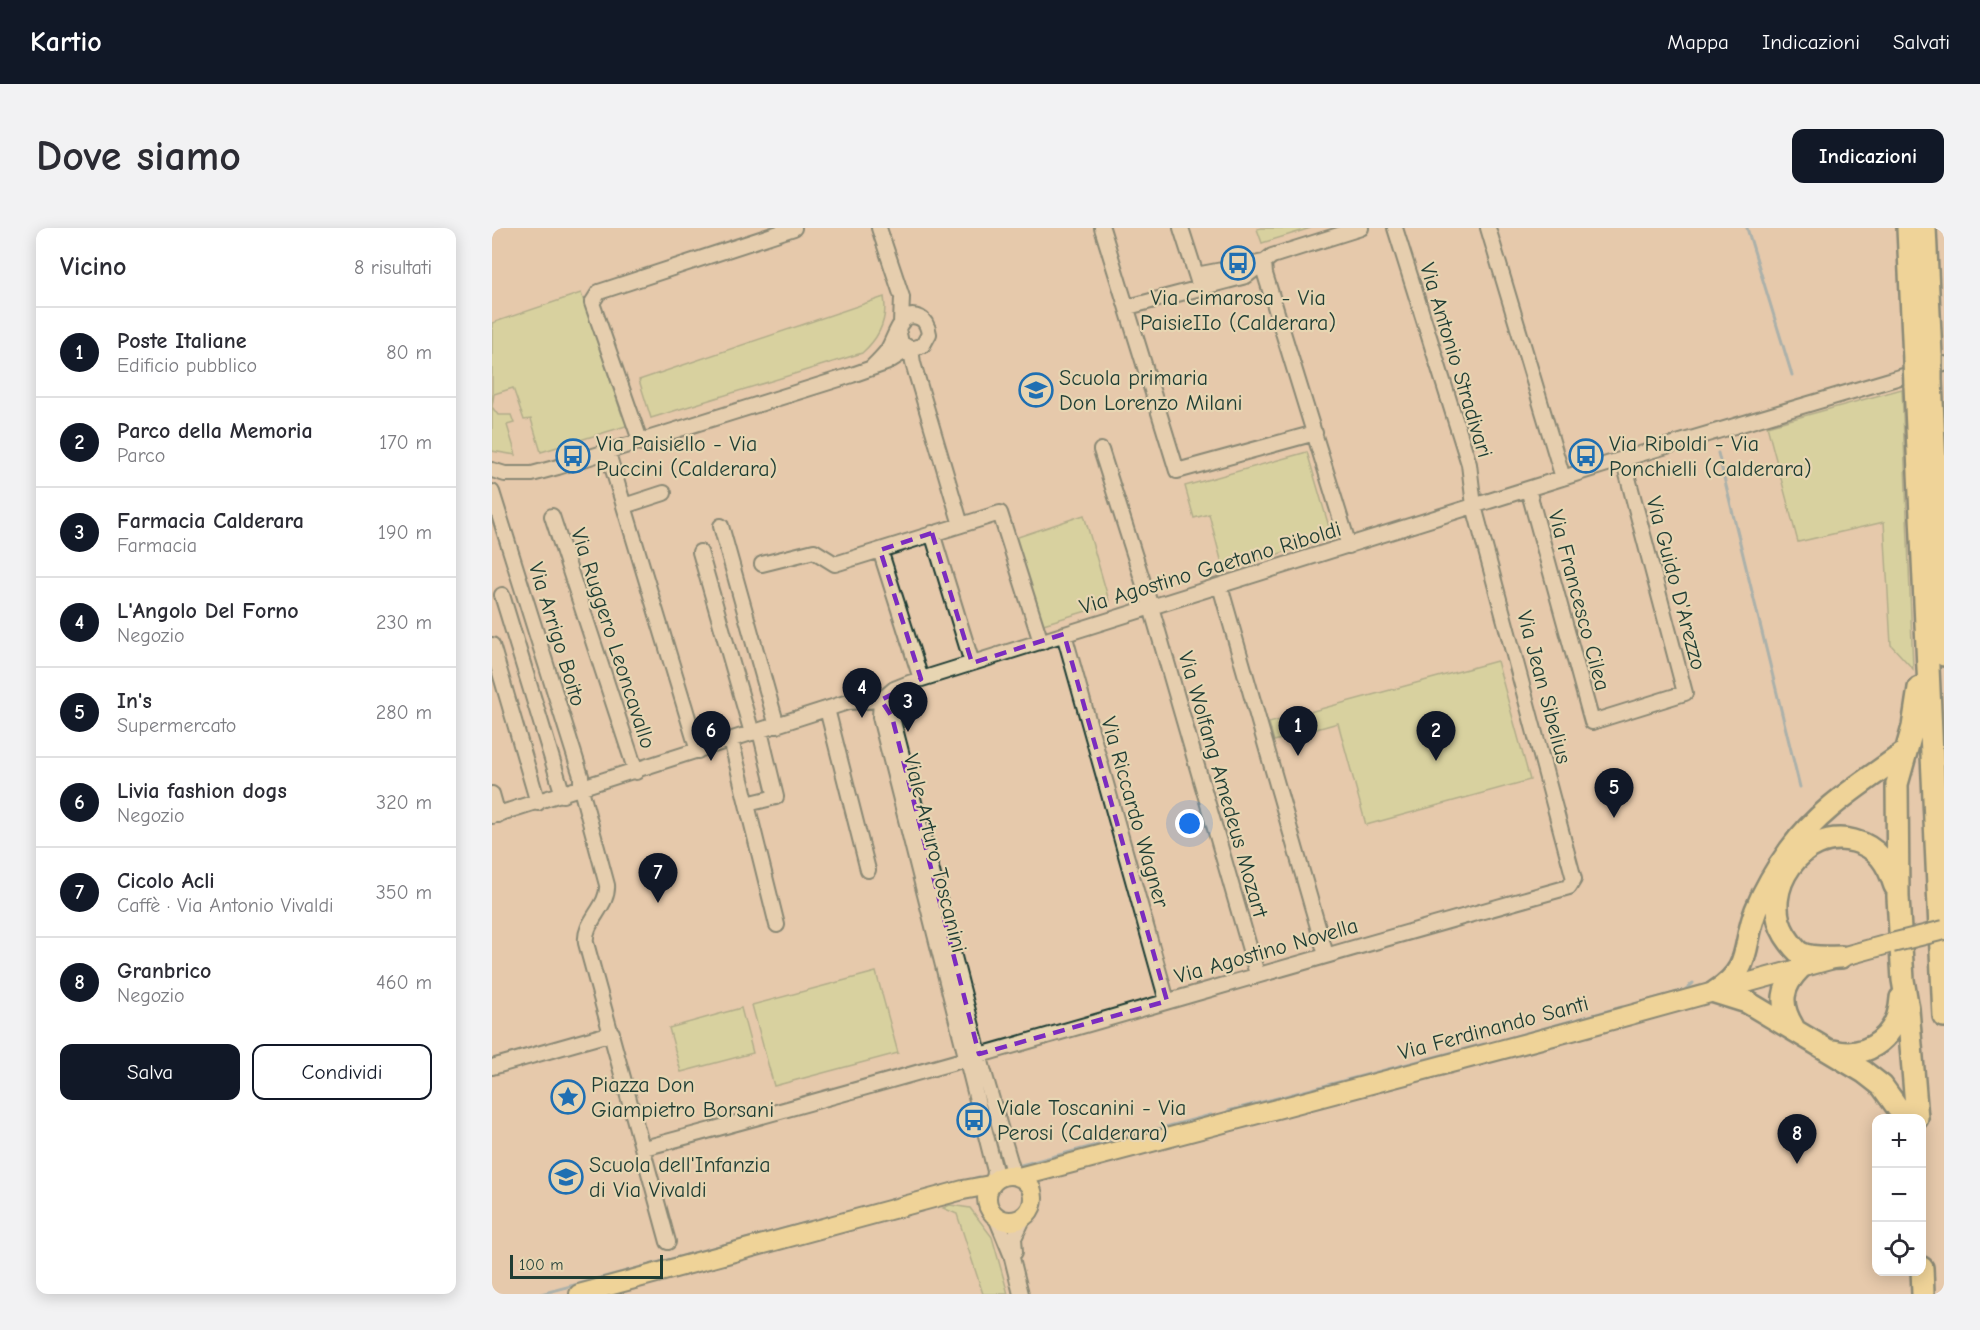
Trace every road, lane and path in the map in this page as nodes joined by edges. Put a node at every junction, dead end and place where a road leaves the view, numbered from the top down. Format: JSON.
{"nodes":[{"id":1,"x":794,"y":228,"type":"edge"},
{"id":2,"x":879,"y":228,"type":"edge"},
{"id":3,"x":1102,"y":228,"type":"edge"},
{"id":4,"x":1181,"y":228,"type":"edge"},
{"id":5,"x":1361,"y":228,"type":"edge"},
{"id":6,"x":1395,"y":228,"type":"edge"},
{"id":7,"x":1488,"y":228,"type":"edge"},
{"id":8,"x":1908,"y":228,"type":"edge"},
{"id":9,"x":1925,"y":228,"type":"edge"},
{"id":10,"x":1264,"y":262,"type":"junction"},
{"id":11,"x":1198,"y":282,"type":"junction"},
{"id":12,"x":902,"y":297,"type":"junction"},
{"id":13,"x":1128,"y":307,"type":"junction"},
{"id":14,"x":920,"y":318,"type":"junction"},
{"id":15,"x":899,"y":326,"type":"junction"},
{"id":16,"x":911,"y":348,"type":"junction"},
{"id":17,"x":870,"y":369,"type":"junction"},
{"id":18,"x":1927,"y":369,"type":"edge"},
{"id":19,"x":1315,"y":433,"type":"junction"},
{"id":20,"x":641,"y":443,"type":"junction"},
{"id":21,"x":1101,"y":450,"type":"dead end"},
{"id":22,"x":608,"y":453,"type":"junction"},
{"id":23,"x":1623,"y":459,"type":"junction"},
{"id":24,"x":492,"y":470,"type":"edge"},
{"id":25,"x":1563,"y":478,"type":"junction"},
{"id":26,"x":1528,"y":489,"type":"junction"},
{"id":27,"x":492,"y":492,"type":"edge"},
{"id":28,"x":664,"y":493,"type":"dead end"},
{"id":29,"x":624,"y":506,"type":"junction"},
{"id":30,"x":1474,"y":506,"type":"junction"},
{"id":31,"x":552,"y":516,"type":"dead end"},
{"id":32,"x":961,"y":525,"type":"junction"},
{"id":33,"x":721,"y":526,"type":"dead end"},
{"id":34,"x":932,"y":534,"type":"junction"},
{"id":35,"x":1349,"y":546,"type":"junction"},
{"id":36,"x":880,"y":550,"type":"junction"},
{"id":37,"x":700,"y":552,"type":"dead end"},
{"id":38,"x":762,"y":564,"type":"dead end"},
{"id":39,"x":1924,"y":580,"type":"junction"},
{"id":40,"x":1220,"y":586,"type":"junction"},
{"id":41,"x":502,"y":596,"type":"dead end"},
{"id":42,"x":1151,"y":607,"type":"junction"},
{"id":43,"x":1064,"y":634,"type":"junction"},
{"id":44,"x":1041,"y":642,"type":"junction"},
{"id":45,"x":492,"y":645,"type":"edge"},
{"id":46,"x":1944,"y":653,"type":"edge"},
{"id":47,"x":972,"y":663,"type":"junction"},
{"id":48,"x":921,"y":679,"type":"junction"},
{"id":49,"x":881,"y":700,"type":"junction"},
{"id":50,"x":827,"y":709,"type":"junction"},
{"id":51,"x":1592,"y":722,"type":"joint"},
{"id":52,"x":777,"y":726,"type":"junction"},
{"id":53,"x":756,"y":732,"type":"junction"},
{"id":54,"x":731,"y":740,"type":"junction"},
{"id":55,"x":697,"y":749,"type":"junction"},
{"id":56,"x":1904,"y":753,"type":"junction"},
{"id":57,"x":636,"y":772,"type":"junction"},
{"id":58,"x":581,"y":786,"type":"junction"},
{"id":59,"x":492,"y":794,"type":"edge"},
{"id":60,"x":563,"y":795,"type":"junction"},
{"id":61,"x":538,"y":803,"type":"junction"},
{"id":62,"x":747,"y":804,"type":"junction"},
{"id":63,"x":495,"y":816,"type":"edge"},
{"id":64,"x":868,"y":870,"type":"dead end"},
{"id":65,"x":1574,"y":879,"type":"joint"},
{"id":66,"x":1898,"y":897,"type":"junction"},
{"id":67,"x":777,"y":925,"type":"dead end"},
{"id":68,"x":1944,"y":930,"type":"edge"},
{"id":69,"x":1326,"y":955,"type":"junction"},
{"id":70,"x":1840,"y":957,"type":"junction"},
{"id":71,"x":1800,"y":968,"type":"junction"},
{"id":72,"x":1257,"y":974,"type":"junction"},
{"id":73,"x":1903,"y":980,"type":"junction"},
{"id":74,"x":1715,"y":992,"type":"junction"},
{"id":75,"x":1167,"y":1001,"type":"junction"},
{"id":76,"x":1944,"y":1016,"type":"edge"},
{"id":77,"x":1793,"y":1027,"type":"junction"},
{"id":78,"x":612,"y":1033,"type":"junction"},
{"id":79,"x":1830,"y":1050,"type":"junction"},
{"id":80,"x":972,"y":1056,"type":"junction"},
{"id":81,"x":492,"y":1067,"type":"edge"},
{"id":82,"x":1902,"y":1114,"type":"edge"},
{"id":83,"x":1917,"y":1114,"type":"edge"},
{"id":84,"x":644,"y":1148,"type":"junction"},
{"id":85,"x":1053,"y":1168,"type":"junction"},
{"id":86,"x":1016,"y":1176,"type":"junction"},
{"id":87,"x":992,"y":1183,"type":"junction"},
{"id":88,"x":1033,"y":1194,"type":"junction"},
{"id":89,"x":940,"y":1198,"type":"junction"},
{"id":90,"x":992,"y":1211,"type":"junction"},
{"id":91,"x":1024,"y":1216,"type":"junction"},
{"id":92,"x":668,"y":1242,"type":"dead end"},
{"id":93,"x":1922,"y":1276,"type":"edge"},
{"id":94,"x":1019,"y":1287,"type":"edge"},
{"id":95,"x":1922,"y":1293,"type":"edge"},
{"id":96,"x":579,"y":1294,"type":"edge"}],
"edges":[{"from":1,"to":20,"type":"street"},
{"from":2,"to":12,"type":"street"},
{"from":3,"to":13,"type":"street"},
{"from":4,"to":11,"type":"street"},
{"from":5,"to":10,"type":"street"},
{"from":6,"to":30,"type":"street","name":"Via Antonio Stradivari"},
{"from":7,"to":25,"type":"street"},
{"from":8,"to":18,"type":"highway"},
{"from":9,"to":18,"type":"highway"},
{"from":10,"to":11,"type":"street"},
{"from":10,"to":19,"type":"street"},
{"from":11,"to":13,"type":"street"},
{"from":12,"to":14,"type":"street"},
{"from":12,"to":15,"type":"street"},
{"from":13,"to":19,"type":"street"},
{"from":14,"to":15,"type":"street"},
{"from":14,"to":16,"type":"street"},
{"from":15,"to":16,"type":"street"},
{"from":15,"to":17,"type":"street"},
{"from":16,"to":17,"type":"street"},
{"from":16,"to":32,"type":"street"},
{"from":17,"to":20,"type":"street"},
{"from":18,"to":23,"type":"street","name":"Via Agostino Gaetano Riboldi"},
{"from":18,"to":39,"type":"highway"},
{"from":18,"to":46,"type":"highway"},
{"from":19,"to":35,"type":"street"},
{"from":20,"to":22,"type":"street"},
{"from":21,"to":42,"type":"street","name":"Via Wolfang Amedeus Mozart"},
{"from":22,"to":24,"type":"street"},
{"from":22,"to":29,"type":"street"},
{"from":23,"to":25,"type":"street","name":"Via Agostino Gaetano Riboldi"},
{"from":23,"to":51,"type":"street","name":"Via Guido D'Arezzo"},
{"from":25,"to":26,"type":"street","name":"Via Agostino Gaetano Riboldi"},
{"from":26,"to":30,"type":"street","name":"Via Agostino Gaetano Riboldi"},
{"from":26,"to":51,"type":"street","name":"Via Francesco Cilea"},
{"from":27,"to":58,"type":"street","name":"Via Arrigo Boito"},
{"from":28,"to":29,"type":"street"},
{"from":29,"to":55,"type":"street"},
{"from":30,"to":35,"type":"street","name":"Via Agostino Gaetano Riboldi"},
{"from":30,"to":65,"type":"street","name":"Via Jean Sibelius"},
{"from":31,"to":57,"type":"street","name":"Via Ruggero Leoncavallo"},
{"from":32,"to":34,"type":"street"},
{"from":32,"to":44,"type":"street"},
{"from":33,"to":52,"type":"street"},
{"from":34,"to":36,"type":"street"},
{"from":34,"to":47,"type":"street"},
{"from":35,"to":40,"type":"street","name":"Via Agostino Gaetano Riboldi"},
{"from":36,"to":38,"type":"street"},
{"from":36,"to":48,"type":"street"},
{"from":37,"to":53,"type":"street"},
{"from":39,"to":56,"type":"highway"},
{"from":39,"to":76,"type":"highway"},
{"from":40,"to":42,"type":"street","name":"Via Agostino Gaetano Riboldi"},
{"from":40,"to":69,"type":"street"},
{"from":41,"to":60,"type":"street"},
{"from":42,"to":43,"type":"street","name":"Via Agostino Gaetano Riboldi"},
{"from":42,"to":72,"type":"street","name":"Via Wolfang Amedeus Mozart"},
{"from":43,"to":44,"type":"street","name":"Via Agostino Gaetano Riboldi"},
{"from":43,"to":75,"type":"street","name":"Via Riccardo Wagner"},
{"from":44,"to":47,"type":"street","name":"Via Agostino Gaetano Riboldi"},
{"from":45,"to":61,"type":"street"},
{"from":47,"to":48,"type":"street","name":"Via Agostino Gaetano Riboldi"},
{"from":48,"to":49,"type":"street","name":"Via Agostino Gaetano Riboldi"},
{"from":49,"to":50,"type":"street","name":"Via Agostino Gaetano Riboldi"},
{"from":49,"to":80,"type":"street","name":"Viale Arturo Toscanini"},
{"from":50,"to":52,"type":"street","name":"Via Agostino Gaetano Riboldi"},
{"from":50,"to":64,"type":"street"},
{"from":52,"to":53,"type":"street","name":"Via Agostino Gaetano Riboldi"},
{"from":53,"to":54,"type":"street","name":"Via Agostino Gaetano Riboldi"},
{"from":53,"to":62,"type":"street"},
{"from":54,"to":55,"type":"street","name":"Via Agostino Gaetano Riboldi"},
{"from":54,"to":62,"type":"street"},
{"from":55,"to":57,"type":"street","name":"Via Agostino Gaetano Riboldi"},
{"from":56,"to":66,"type":"highway"},
{"from":56,"to":74,"type":"highway"},
{"from":57,"to":58,"type":"street","name":"Via Agostino Gaetano Riboldi"},
{"from":58,"to":60,"type":"street","name":"Via Agostino Gaetano Riboldi"},
{"from":58,"to":78,"type":"street","name":"Via Arrigo Boito"},
{"from":59,"to":63,"type":"street"},
{"from":60,"to":61,"type":"street","name":"Via Agostino Gaetano Riboldi"},
{"from":61,"to":63,"type":"street","name":"Via Agostino Gaetano Riboldi"},
{"from":62,"to":67,"type":"street"},
{"from":65,"to":69,"type":"street","name":"Via Agostino Novella"},
{"from":66,"to":70,"type":"highway"},
{"from":66,"to":73,"type":"highway"},
{"from":68,"to":70,"type":"main road","name":"Via Ferdinando Santi","bridge":true},
{"from":69,"to":72,"type":"street","name":"Via Agostino Novella"},
{"from":70,"to":71,"type":"main road","name":"Via Ferdinando Santi"},
{"from":71,"to":74,"type":"main road","name":"Via Ferdinando Santi"},
{"from":71,"to":77,"type":"highway"},
{"from":72,"to":75,"type":"street","name":"Via Agostino Novella"},
{"from":73,"to":79,"type":"highway"},
{"from":73,"to":83,"type":"highway"},
{"from":74,"to":77,"type":"highway"},
{"from":74,"to":85,"type":"main road","name":"Via Ferdinando Santi"},
{"from":75,"to":80,"type":"street","name":"Via Agostino Novella"},
{"from":77,"to":79,"type":"highway"},
{"from":78,"to":81,"type":"street"},
{"from":78,"to":84,"type":"street","name":"Via Arrigo Boito"},
{"from":79,"to":82,"type":"highway"},
{"from":80,"to":84,"type":"street","name":"Via Agostino Novella"},
{"from":80,"to":86,"type":"street","name":"Viale Arturo Toscanini"},
{"from":80,"to":87,"type":"street","name":"Viale Arturo Toscanini"},
{"from":84,"to":92,"type":"street","name":"Via Arrigo Boito"},
{"from":85,"to":86,"type":"main road","name":"Via Ferdinando Santi"},
{"from":85,"to":88,"type":"main road"},
{"from":86,"to":87,"type":"main road"},
{"from":86,"to":88,"type":"main road"},
{"from":87,"to":89,"type":"main road"},
{"from":87,"to":90,"type":"main road"},
{"from":88,"to":91,"type":"main road"},
{"from":89,"to":90,"type":"main road"},
{"from":89,"to":96,"type":"main road"},
{"from":90,"to":91,"type":"main road"},
{"from":90,"to":94,"type":"street"},
{"from":91,"to":94,"type":"street"},
{"from":93,"to":95,"type":"highway"}]}
